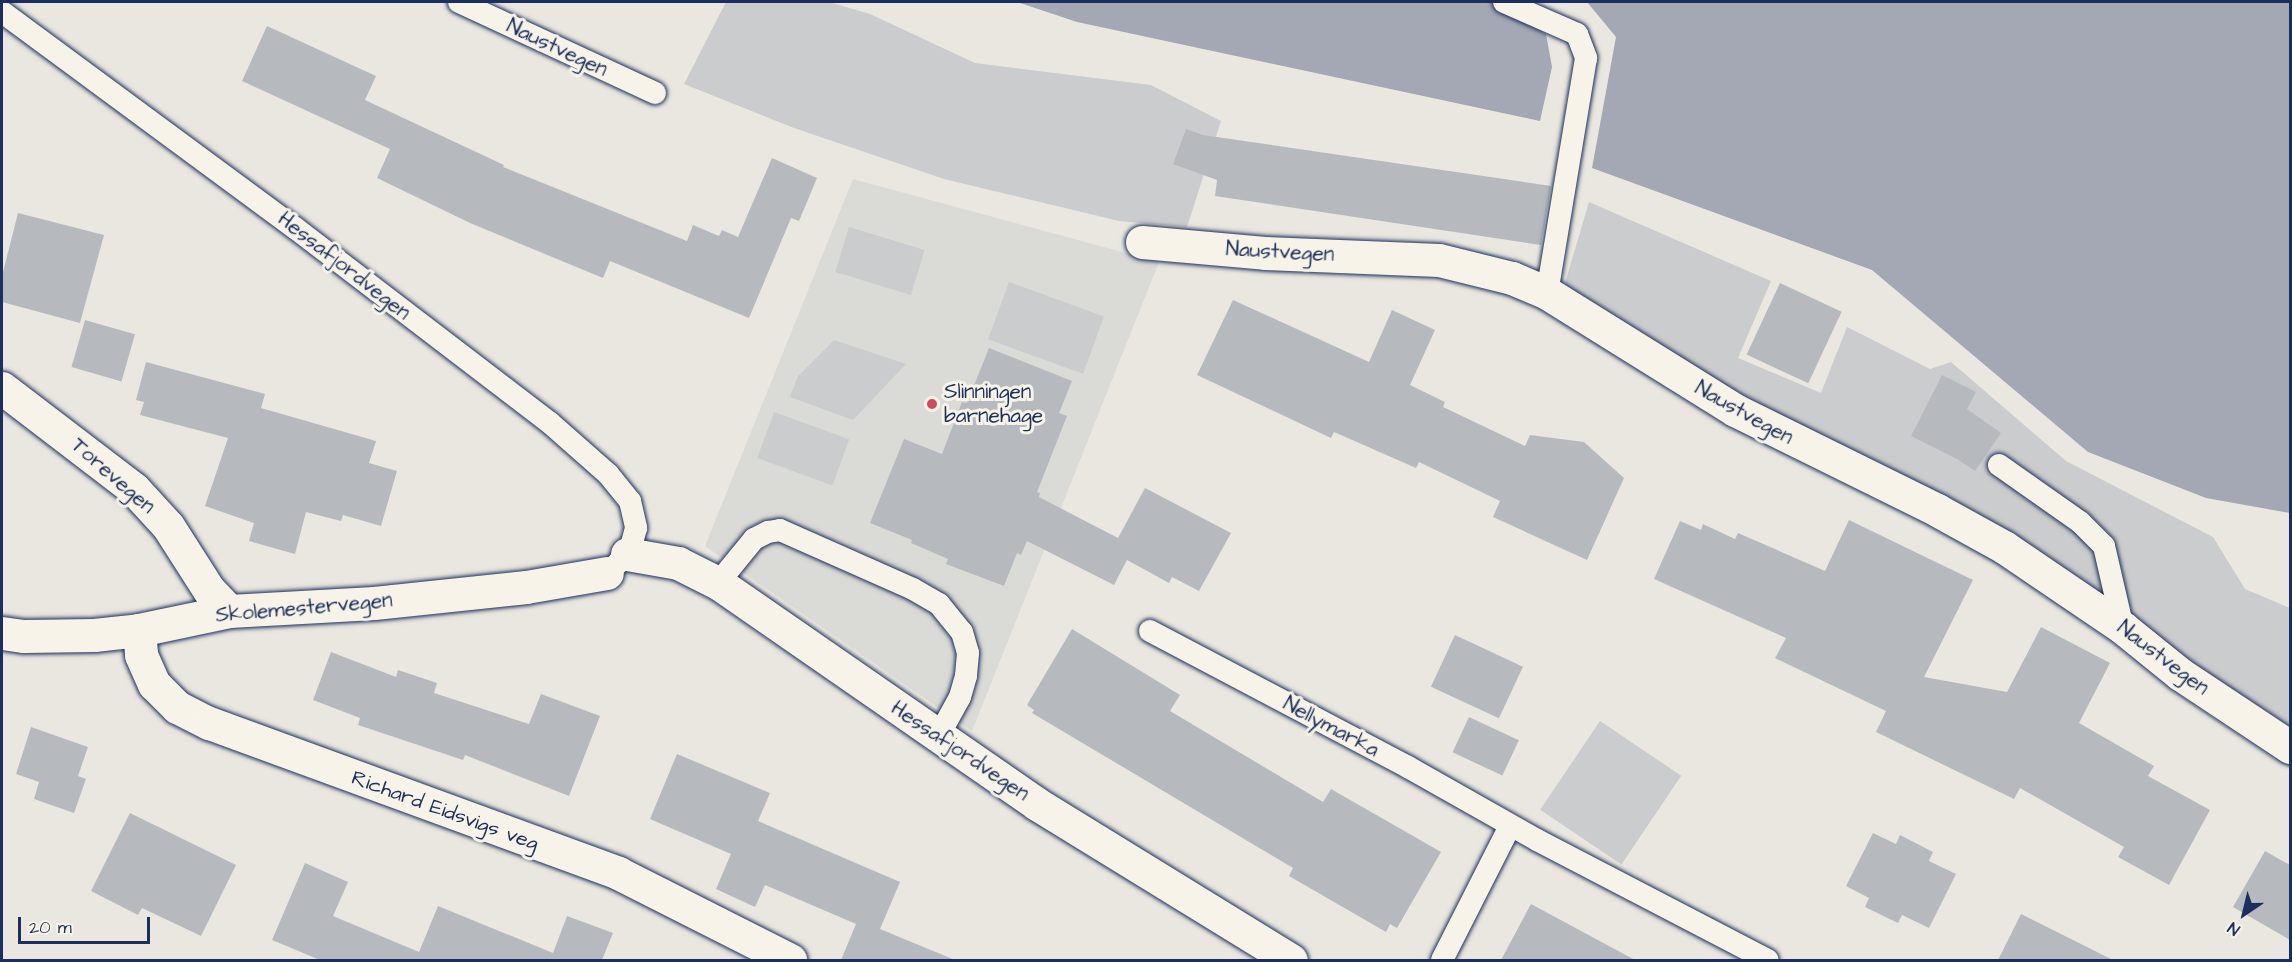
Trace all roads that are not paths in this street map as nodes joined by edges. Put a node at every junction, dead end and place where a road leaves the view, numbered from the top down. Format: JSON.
{"nodes":[{"id":1,"x":459,"y":2,"type":"edge"},
{"id":2,"x":1504,"y":2,"type":"edge"},
{"id":3,"x":2,"y":12,"type":"edge"},
{"id":4,"x":655,"y":93,"type":"dead end"},
{"id":5,"x":1142,"y":242,"type":"dead end"},
{"id":6,"x":1546,"y":293,"type":"junction"},
{"id":7,"x":2,"y":388,"type":"edge"},
{"id":8,"x":1999,"y":465,"type":"dead end"},
{"id":9,"x":617,"y":564,"type":"junction"},
{"id":10,"x":718,"y":583,"type":"junction"},
{"id":11,"x":229,"y":611,"type":"junction"},
{"id":12,"x":2123,"y":628,"type":"junction"},
{"id":13,"x":139,"y":630,"type":"junction"},
{"id":14,"x":1150,"y":631,"type":"dead end"},
{"id":15,"x":2,"y":633,"type":"edge"},
{"id":16,"x":938,"y":736,"type":"junction"},
{"id":17,"x":2290,"y":747,"type":"edge"},
{"id":18,"x":1510,"y":826,"type":"junction"},
{"id":19,"x":790,"y":960,"type":"edge"},
{"id":20,"x":1291,"y":960,"type":"edge"},
{"id":21,"x":1442,"y":960,"type":"edge"},
{"id":22,"x":1767,"y":960,"type":"edge"}],
"edges":[{"from":1,"to":4,"type":"lane","name":"Naustvegen"},
{"from":2,"to":6,"type":"lane"},
{"from":3,"to":9,"type":"lane","name":"Hessafjordvegen"},
{"from":5,"to":6,"type":"street","name":"Naustvegen"},
{"from":6,"to":12,"type":"street","name":"Naustvegen"},
{"from":7,"to":11,"type":"street","name":"Torevegen"},
{"from":8,"to":12,"type":"lane"},
{"from":9,"to":10,"type":"street","name":"Hessafjordvegen"},
{"from":9,"to":11,"type":"street","name":"Skolemestervegen"},
{"from":10,"to":16,"type":"street","name":"Hessafjordvegen"},
{"from":10,"to":16,"type":"lane"},
{"from":11,"to":13,"type":"street","name":"Skolemestervegen"},
{"from":12,"to":17,"type":"street","name":"Naustvegen"},
{"from":13,"to":15,"type":"street","name":"Skolemestervegen"},
{"from":13,"to":19,"type":"street","name":"Richard Eidsvigs veg"},
{"from":14,"to":18,"type":"lane","name":"Nellymarka"},
{"from":16,"to":20,"type":"street","name":"Hessafjordvegen"},
{"from":18,"to":21,"type":"lane"},
{"from":18,"to":22,"type":"lane","name":"Nellymarka"}]}
